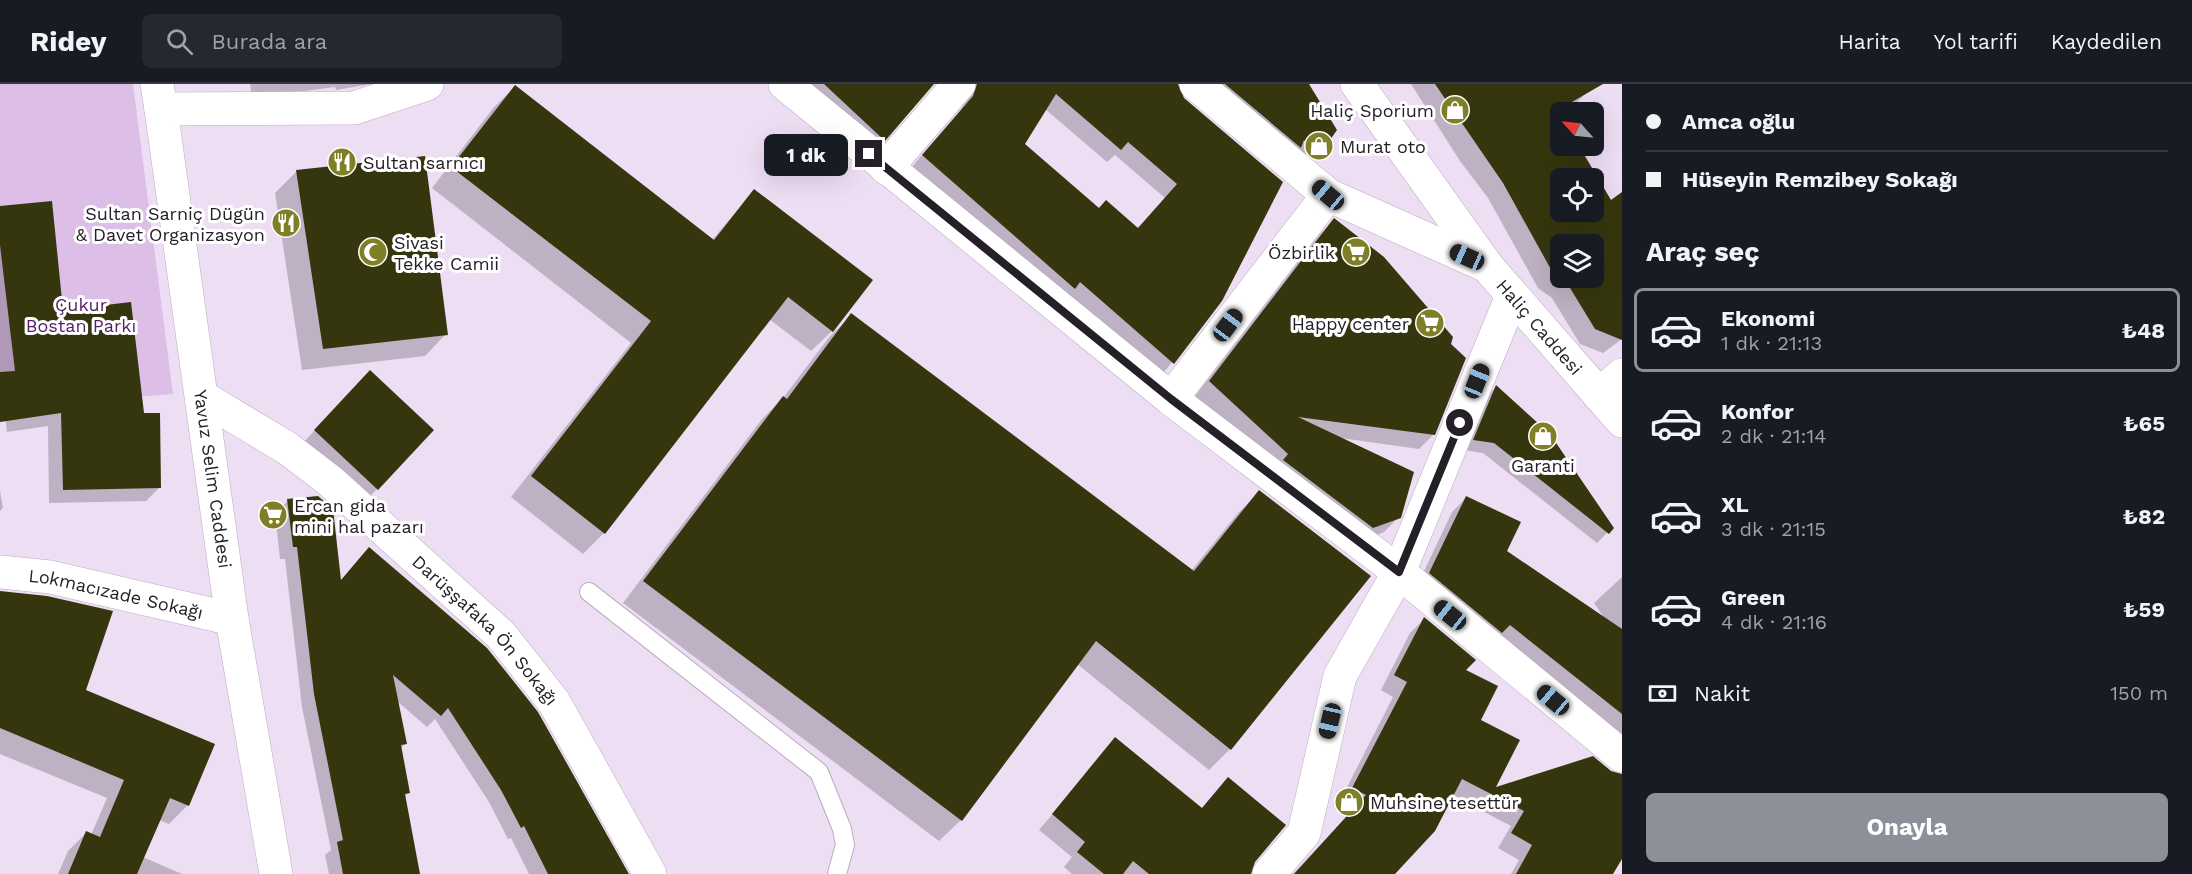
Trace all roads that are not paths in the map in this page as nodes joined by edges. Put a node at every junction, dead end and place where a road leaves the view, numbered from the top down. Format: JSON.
{"nodes":[{"id":1,"x":427,"y":84,"type":"edge"},
{"id":2,"x":785,"y":84,"type":"edge"},
{"id":3,"x":959,"y":84,"type":"edge"},
{"id":4,"x":1196,"y":84,"type":"edge"},
{"id":5,"x":1358,"y":84,"type":"edge"},
{"id":6,"x":159,"y":97,"type":"edge"},
{"id":7,"x":886,"y":168,"type":"junction"},
{"id":8,"x":1328,"y":195,"type":"junction"},
{"id":9,"x":1486,"y":266,"type":"junction"},
{"id":10,"x":1512,"y":296,"type":"junction"},
{"id":11,"x":1610,"y":385,"type":"edge"},
{"id":12,"x":202,"y":397,"type":"junction"},
{"id":13,"x":1171,"y":399,"type":"junction"},
{"id":14,"x":1622,"y":422,"type":"edge"},
{"id":15,"x":1399,"y":572,"type":"junction"},
{"id":16,"x":0,"y":573,"type":"edge"},
{"id":17,"x":589,"y":592,"type":"dead end"},
{"id":18,"x":232,"y":619,"type":"junction"},
{"id":19,"x":1622,"y":756,"type":"edge"},
{"id":20,"x":276,"y":874,"type":"edge"},
{"id":21,"x":650,"y":874,"type":"edge"},
{"id":22,"x":837,"y":874,"type":"edge"},
{"id":23,"x":1269,"y":874,"type":"edge"}],
"edges":[{"from":1,"to":6,"type":"street"},
{"from":2,"to":7,"type":"street"},
{"from":3,"to":7,"type":"street"},
{"from":4,"to":8,"type":"street"},
{"from":5,"to":9,"type":"street","name":"Haliç Caddesi"},
{"from":6,"to":12,"type":"street","name":"Yavuz Selim Caddesi"},
{"from":7,"to":13,"type":"street"},
{"from":8,"to":9,"type":"street"},
{"from":8,"to":13,"type":"street"},
{"from":9,"to":10,"type":"street","name":"Haliç Caddesi"},
{"from":10,"to":11,"type":"street","name":"Haliç Caddesi"},
{"from":10,"to":15,"type":"street"},
{"from":11,"to":14,"type":"street","name":"Haliç Caddesi"},
{"from":12,"to":18,"type":"street","name":"Yavuz Selim Caddesi"},
{"from":12,"to":21,"type":"street","name":"Darüşşafaka Ön Sokağı"},
{"from":13,"to":15,"type":"street"},
{"from":15,"to":19,"type":"street"},
{"from":15,"to":23,"type":"street"},
{"from":16,"to":18,"type":"street","name":"Lokmacızade Sokağı"},
{"from":17,"to":22,"type":"lane"},
{"from":18,"to":20,"type":"street","name":"Yavuz Selim Caddesi"}]}
